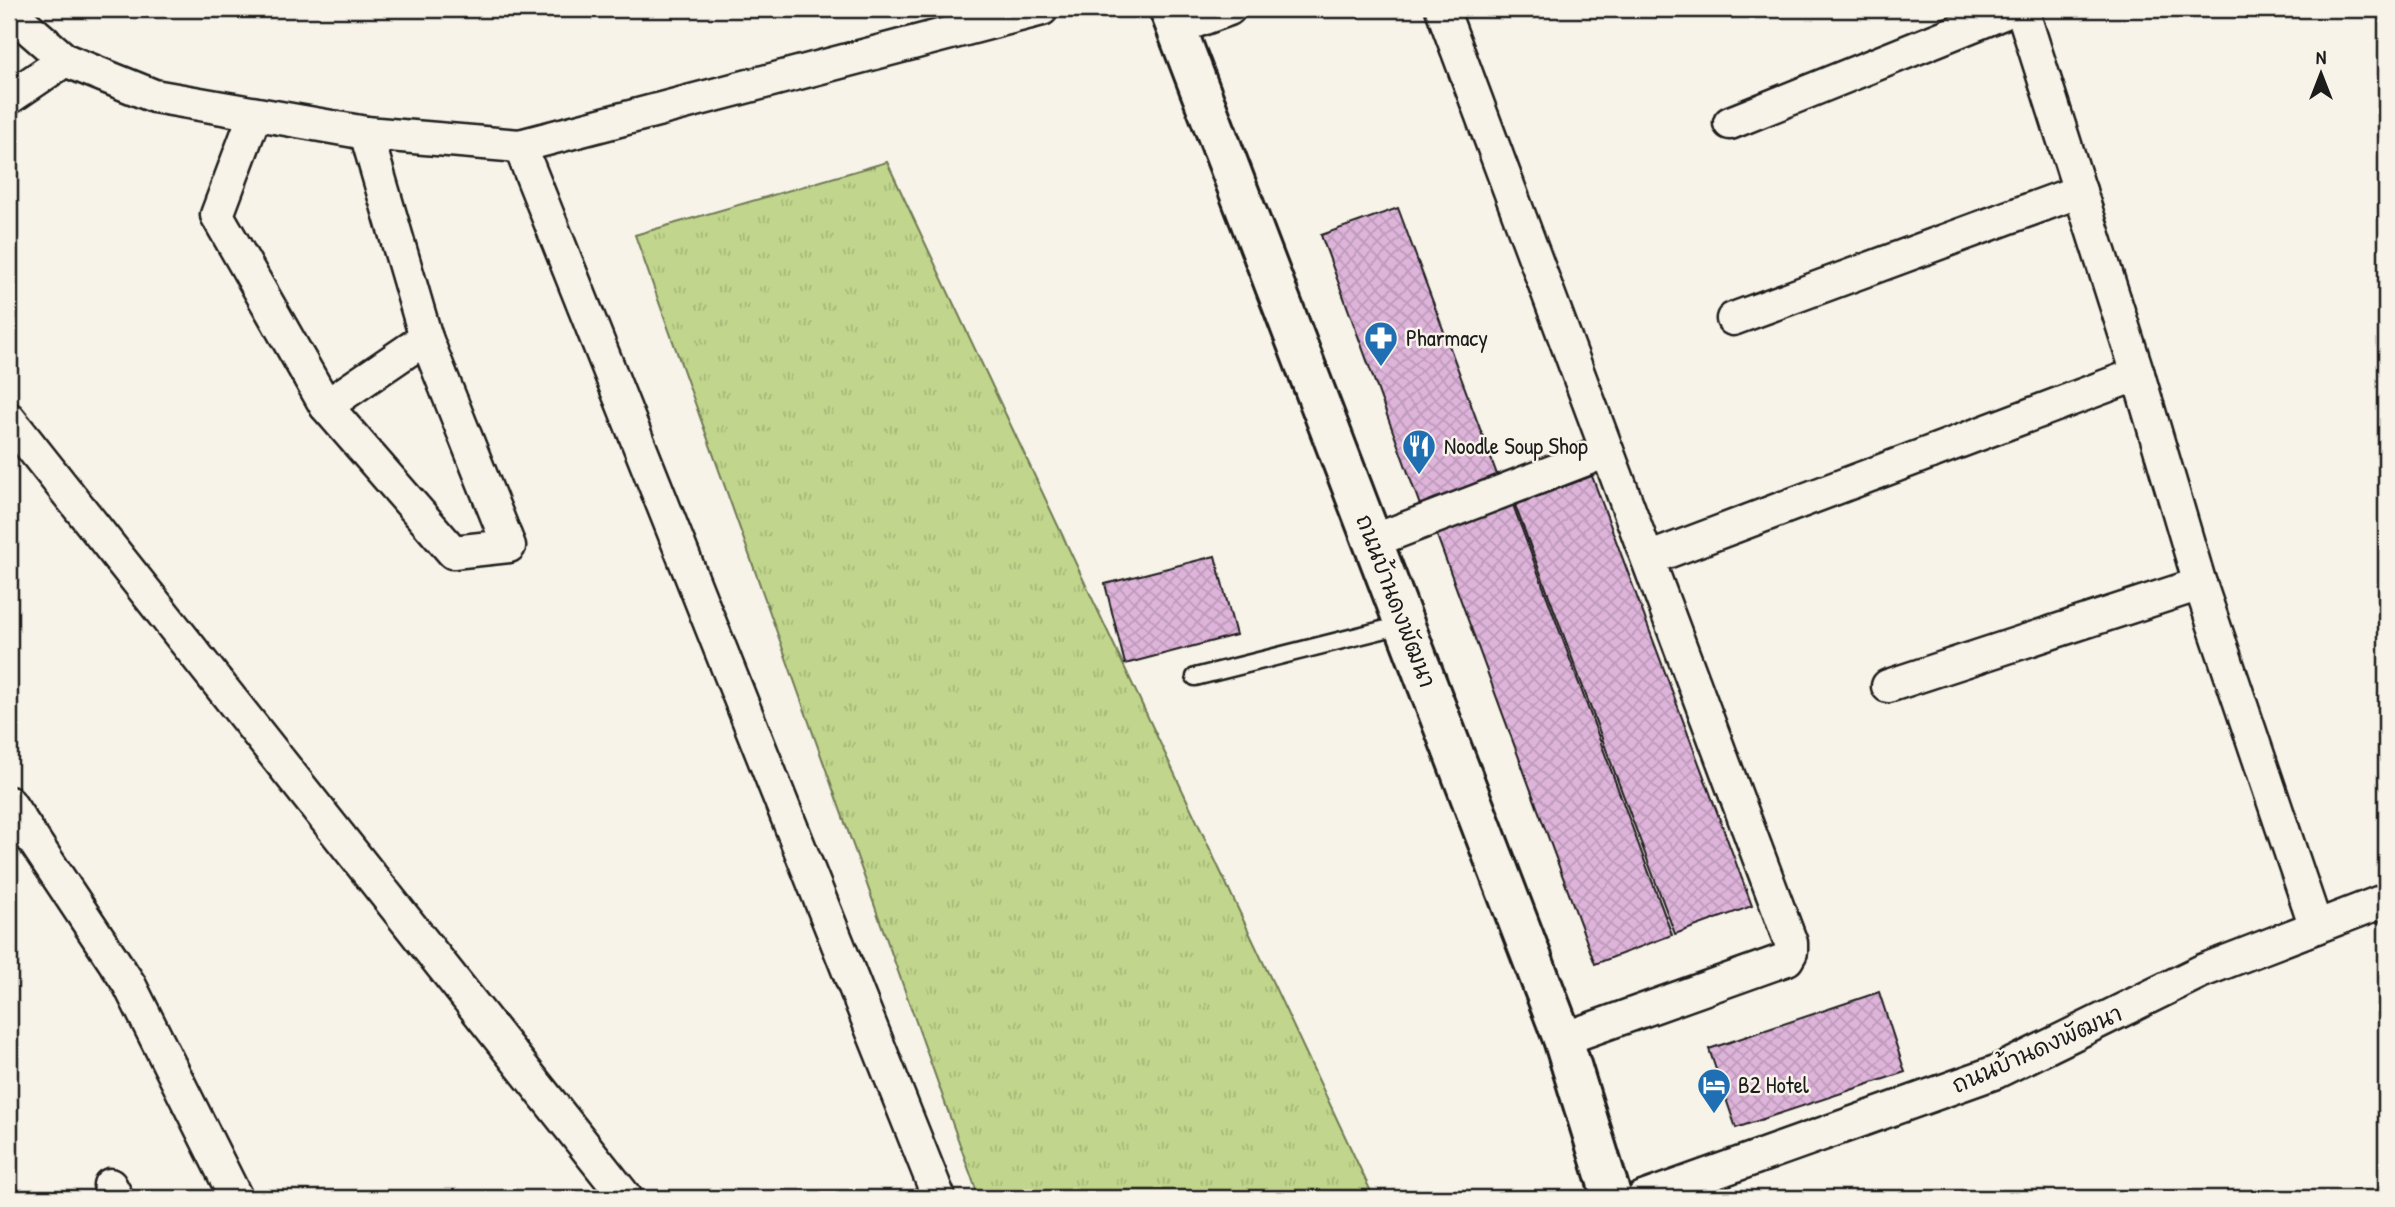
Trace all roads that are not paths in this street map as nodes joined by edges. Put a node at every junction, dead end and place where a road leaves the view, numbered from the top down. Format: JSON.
{"nodes":[{"id":1,"x":1042,"y":9,"type":"edge"},
{"id":2,"x":1229,"y":9,"type":"edge"},
{"id":3,"x":1442,"y":9,"type":"edge"},
{"id":4,"x":2013,"y":9,"type":"edge"},
{"id":5,"x":2022,"y":9,"type":"edge"},
{"id":6,"x":9,"y":12,"type":"edge"},
{"id":7,"x":1173,"y":19,"type":"edge"},
{"id":8,"x":65,"y":60,"type":"junction"},
{"id":9,"x":9,"y":98,"type":"edge"},
{"id":10,"x":255,"y":114,"type":"junction"},
{"id":11,"x":1730,"y":123,"type":"dead end"},
{"id":12,"x":366,"y":133,"type":"junction"},
{"id":13,"x":520,"y":146,"type":"junction"},
{"id":14,"x":2080,"y":191,"type":"junction"},
{"id":15,"x":1733,"y":319,"type":"dead end"},
{"id":16,"x":426,"y":338,"type":"junction"},
{"id":17,"x":2138,"y":374,"type":"junction"},
{"id":18,"x":326,"y":406,"type":"junction"},
{"id":19,"x":9,"y":419,"type":"edge"},
{"id":20,"x":1607,"y":451,"type":"junction"},
{"id":21,"x":1373,"y":541,"type":"junction"},
{"id":22,"x":1648,"y":559,"type":"junction"},
{"id":23,"x":2200,"y":584,"type":"junction"},
{"id":24,"x":1406,"y":624,"type":"junction"},
{"id":25,"x":1195,"y":677,"type":"dead end"},
{"id":26,"x":1888,"y":686,"type":"dead end"},
{"id":27,"x":9,"y":803,"type":"edge"},
{"id":28,"x":2386,"y":900,"type":"edge"},
{"id":29,"x":2316,"y":927,"type":"junction"},
{"id":30,"x":1563,"y":1039,"type":"junction"},
{"id":31,"x":236,"y":1198,"type":"edge"},
{"id":32,"x":626,"y":1198,"type":"edge"},
{"id":33,"x":939,"y":1198,"type":"edge"},
{"id":34,"x":1612,"y":1198,"type":"edge"},
{"id":35,"x":1643,"y":1198,"type":"edge"}],
"edges":[{"from":1,"to":13,"type":"street"},
{"from":2,"to":7,"type":"street"},
{"from":3,"to":20,"type":"street"},
{"from":4,"to":11,"type":"street"},
{"from":5,"to":14,"type":"street"},
{"from":6,"to":8,"type":"street"},
{"from":7,"to":21,"type":"street","name":"ถนนบ้านดงพัฒนา"},
{"from":8,"to":9,"type":"street"},
{"from":8,"to":10,"type":"street"},
{"from":10,"to":12,"type":"street"},
{"from":10,"to":18,"type":"street"},
{"from":12,"to":13,"type":"street"},
{"from":12,"to":16,"type":"street"},
{"from":13,"to":33,"type":"street"},
{"from":14,"to":15,"type":"street"},
{"from":14,"to":17,"type":"street"},
{"from":16,"to":18,"type":"street"},
{"from":16,"to":18,"type":"street"},
{"from":17,"to":22,"type":"street"},
{"from":17,"to":23,"type":"street"},
{"from":19,"to":32,"type":"street"},
{"from":20,"to":21,"type":"street"},
{"from":20,"to":22,"type":"street"},
{"from":21,"to":24,"type":"street","name":"ถนนบ้านดงพัฒนา"},
{"from":22,"to":30,"type":"street"},
{"from":23,"to":26,"type":"street"},
{"from":23,"to":29,"type":"street"},
{"from":24,"to":25,"type":"lane"},
{"from":24,"to":30,"type":"street","name":"ถนนบ้านดงพัฒนา"},
{"from":27,"to":31,"type":"street"},
{"from":28,"to":29,"type":"street","name":"ถนนบ้านดงพัฒนา"},
{"from":29,"to":35,"type":"street","name":"ถนนบ้านดงพัฒนา"},
{"from":30,"to":34,"type":"street","name":"ถนนบ้านดงพัฒนา"}]}
